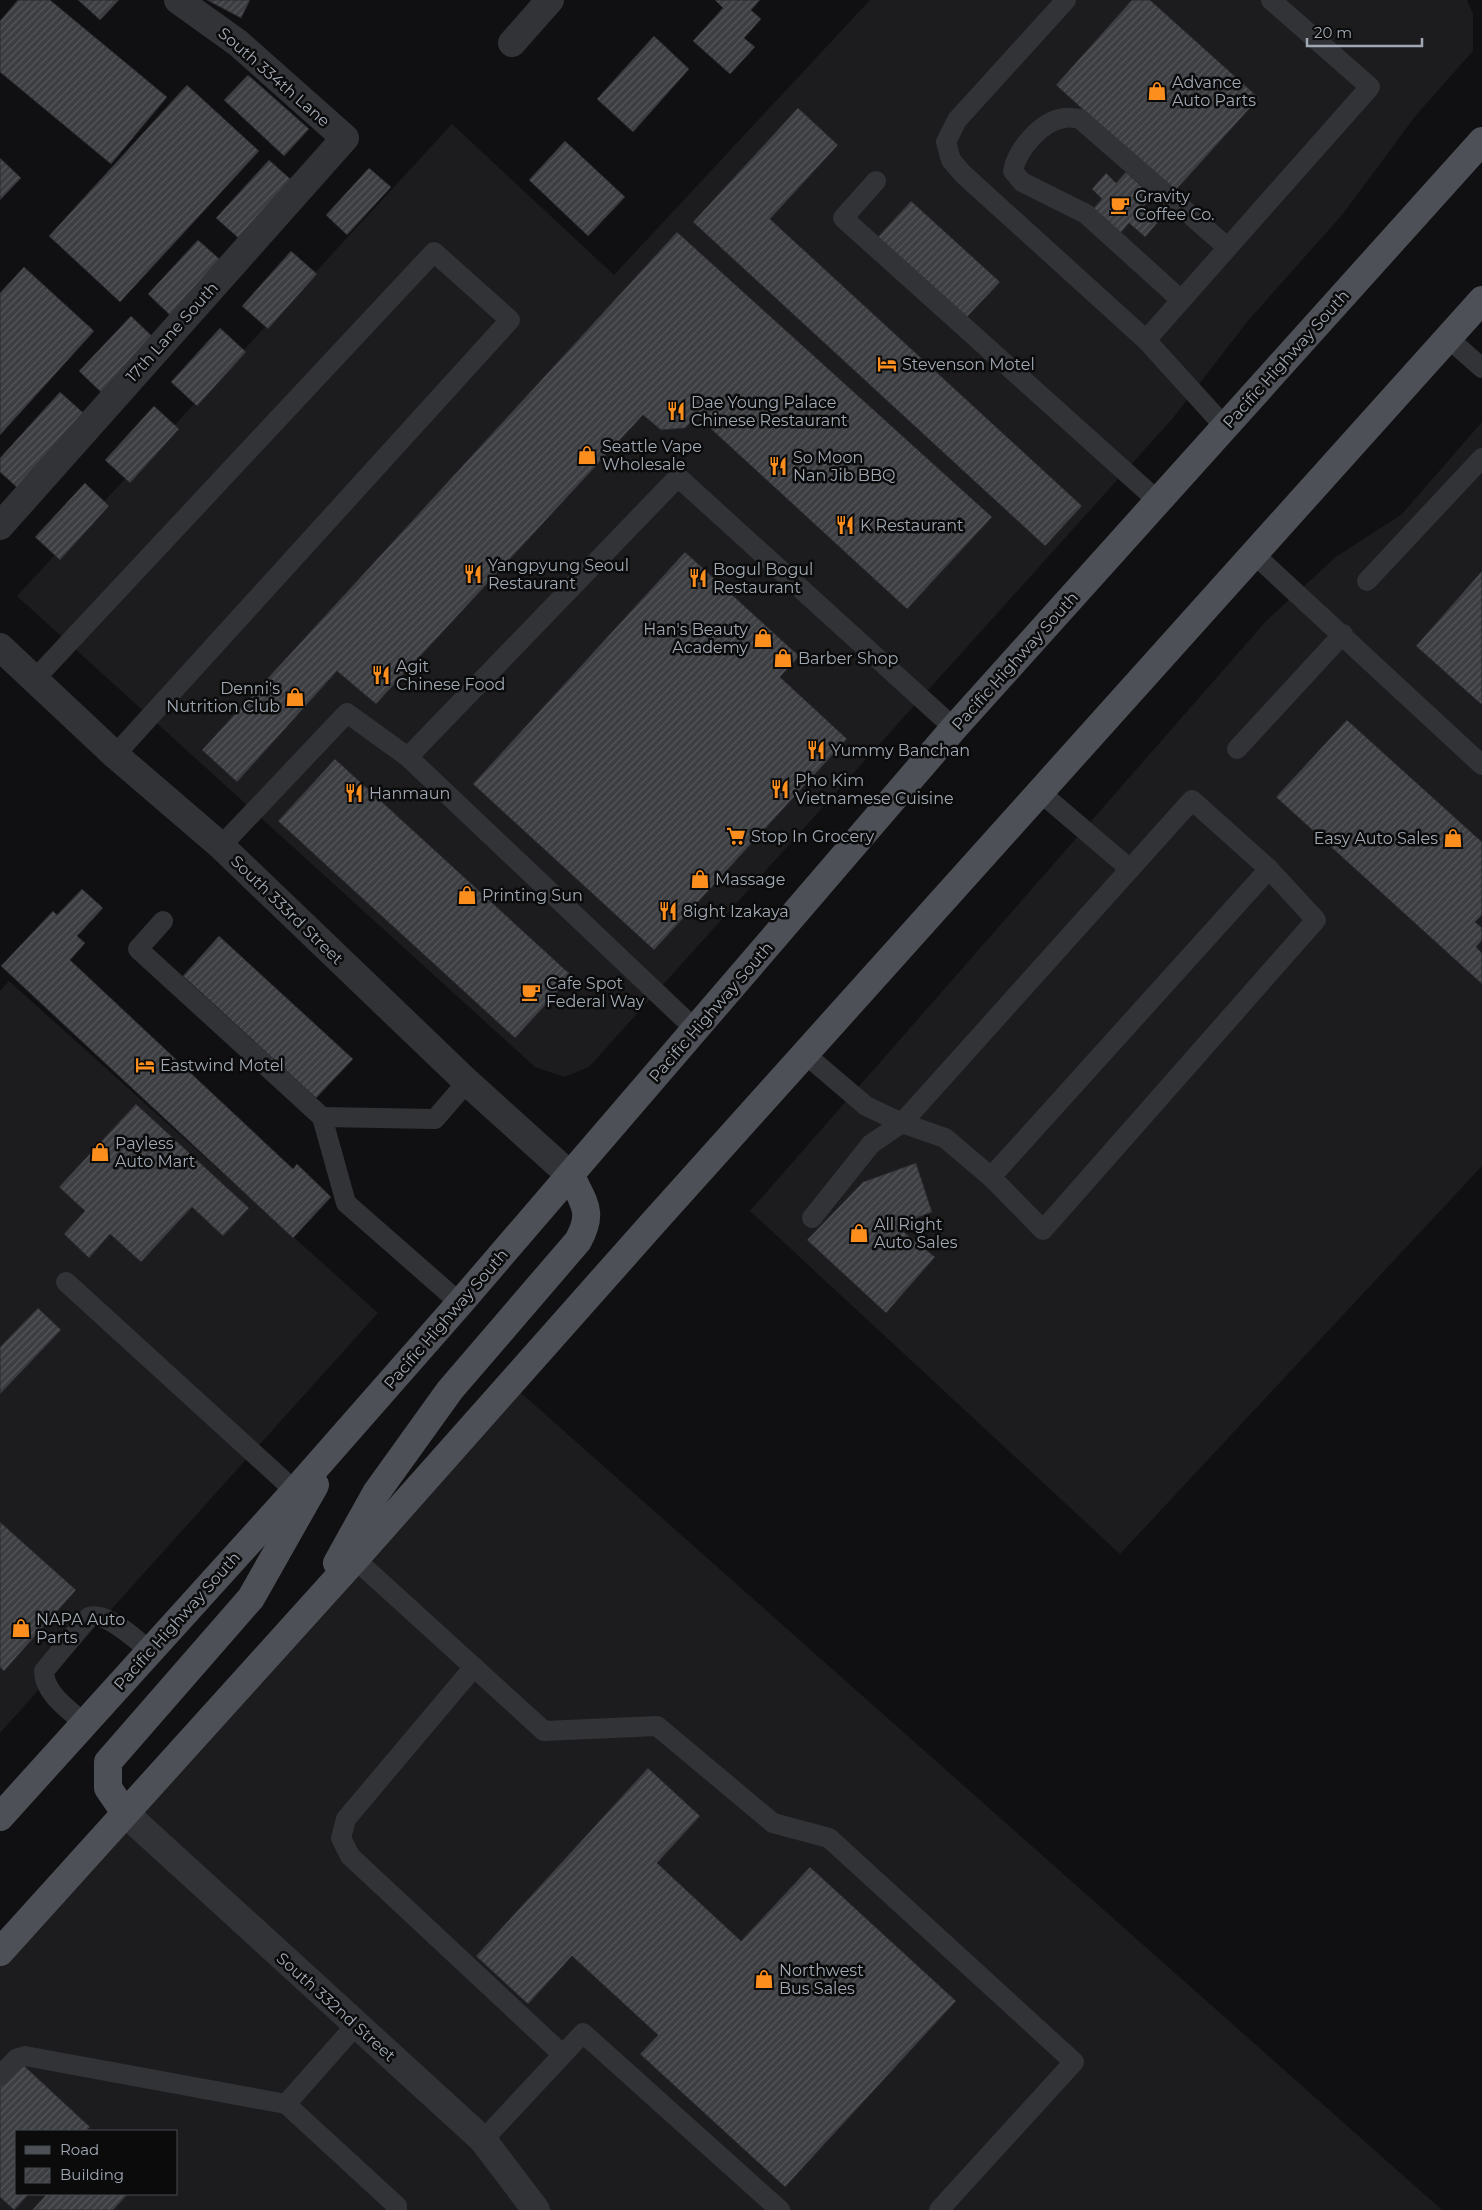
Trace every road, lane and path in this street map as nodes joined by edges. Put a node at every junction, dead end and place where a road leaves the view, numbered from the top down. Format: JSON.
{"nodes":[{"id":1,"x":178,"y":0,"type":"edge"},
{"id":2,"x":550,"y":0,"type":"edge"},
{"id":3,"x":1066,"y":0,"type":"edge"},
{"id":4,"x":1271,"y":0,"type":"edge"},
{"id":5,"x":512,"y":42,"type":"dead end"},
{"id":6,"x":345,"y":138,"type":"joint"},
{"id":7,"x":1482,"y":141,"type":"edge"},
{"id":8,"x":876,"y":181,"type":"dead end"},
{"id":9,"x":1228,"y":247,"type":"junction"},
{"id":10,"x":1181,"y":300,"type":"junction"},
{"id":11,"x":1482,"y":300,"type":"edge"},
{"id":12,"x":1448,"y":338,"type":"junction"},
{"id":13,"x":1146,"y":340,"type":"junction"},
{"id":14,"x":1482,"y":368,"type":"edge"},
{"id":15,"x":1225,"y":427,"type":"junction"},
{"id":16,"x":1482,"y":458,"type":"edge"},
{"id":17,"x":1159,"y":502,"type":"junction"},
{"id":18,"x":0,"y":526,"type":"edge"},
{"id":19,"x":1255,"y":555,"type":"junction"},
{"id":20,"x":1367,"y":581,"type":"dead end"},
{"id":21,"x":1343,"y":634,"type":"junction"},
{"id":22,"x":0,"y":647,"type":"edge"},
{"id":23,"x":34,"y":680,"type":"junction"},
{"id":24,"x":954,"y":728,"type":"junction"},
{"id":25,"x":1237,"y":749,"type":"dead end"},
{"id":26,"x":115,"y":755,"type":"junction"},
{"id":27,"x":408,"y":756,"type":"junction"},
{"id":28,"x":1482,"y":764,"type":"edge"},
{"id":29,"x":1042,"y":793,"type":"junction"},
{"id":30,"x":222,"y":846,"type":"junction"},
{"id":31,"x":1130,"y":869,"type":"junction"},
{"id":32,"x":1269,"y":869,"type":"junction"},
{"id":33,"x":163,"y":921,"type":"dead end"},
{"id":34,"x":696,"y":1030,"type":"junction"},
{"id":35,"x":805,"y":1054,"type":"junction"},
{"id":36,"x":467,"y":1082,"type":"junction"},
{"id":37,"x":322,"y":1117,"type":"junction"},
{"id":38,"x":902,"y":1123,"type":"junction"},
{"id":39,"x":571,"y":1176,"type":"junction"},
{"id":40,"x":991,"y":1178,"type":"junction"},
{"id":41,"x":812,"y":1218,"type":"dead end"},
{"id":42,"x":66,"y":1282,"type":"dead end"},
{"id":43,"x":460,"y":1304,"type":"junction"},
{"id":44,"x":343,"y":1436,"type":"junction"},
{"id":45,"x":294,"y":1491,"type":"junction"},
{"id":46,"x":355,"y":1559,"type":"junction"},
{"id":47,"x":314,"y":1606,"type":"junction"},
{"id":48,"x":150,"y":1651,"type":"junction"},
{"id":49,"x":474,"y":1667,"type":"junction"},
{"id":50,"x":85,"y":1724,"type":"junction"},
{"id":51,"x":125,"y":1813,"type":"junction"},
{"id":52,"x":0,"y":1817,"type":"edge"},
{"id":53,"x":0,"y":1952,"type":"edge"},
{"id":54,"x":356,"y":2025,"type":"junction"},
{"id":55,"x":562,"y":2054,"type":"junction"},
{"id":56,"x":0,"y":2076,"type":"edge"},
{"id":57,"x":286,"y":2104,"type":"junction"},
{"id":58,"x":483,"y":2140,"type":"junction"},
{"id":59,"x":397,"y":2210,"type":"edge"},
{"id":60,"x":536,"y":2210,"type":"edge"},
{"id":61,"x":780,"y":2210,"type":"edge"},
{"id":62,"x":938,"y":2210,"type":"edge"}],
"edges":[{"from":1,"to":6,"type":"street","name":"South 334th Lane"},
{"from":2,"to":5,"type":"street"},
{"from":3,"to":13,"type":"lane"},
{"from":4,"to":9,"type":"lane"},
{"from":6,"to":18,"type":"street","name":"17th Lane South"},
{"from":7,"to":15,"type":"main road","name":"Pacific Highway South"},
{"from":8,"to":17,"type":"lane"},
{"from":9,"to":10,"type":"lane"},
{"from":9,"to":10,"type":"lane"},
{"from":10,"to":13,"type":"lane"},
{"from":11,"to":12,"type":"main road"},
{"from":12,"to":14,"type":"lane"},
{"from":12,"to":19,"type":"main road"},
{"from":13,"to":15,"type":"lane"},
{"from":15,"to":17,"type":"main road","name":"Pacific Highway South"},
{"from":16,"to":20,"type":"lane"},
{"from":17,"to":24,"type":"main road","name":"Pacific Highway South"},
{"from":19,"to":21,"type":"lane"},
{"from":19,"to":29,"type":"main road"},
{"from":21,"to":25,"type":"lane"},
{"from":21,"to":28,"type":"lane"},
{"from":22,"to":23,"type":"street","name":"South 333rd Street"},
{"from":23,"to":26,"type":"street","name":"South 333rd Street"},
{"from":23,"to":26,"type":"lane"},
{"from":24,"to":27,"type":"lane"},
{"from":24,"to":34,"type":"main road","name":"Pacific Highway South"},
{"from":26,"to":30,"type":"street","name":"South 333rd Street"},
{"from":27,"to":30,"type":"lane"},
{"from":27,"to":34,"type":"lane"},
{"from":29,"to":31,"type":"lane"},
{"from":29,"to":35,"type":"main road"},
{"from":30,"to":36,"type":"street","name":"South 333rd Street"},
{"from":31,"to":32,"type":"lane"},
{"from":31,"to":38,"type":"lane"},
{"from":32,"to":40,"type":"lane"},
{"from":32,"to":40,"type":"lane"},
{"from":33,"to":37,"type":"lane"},
{"from":34,"to":39,"type":"main road","name":"Pacific Highway South"},
{"from":35,"to":38,"type":"lane"},
{"from":35,"to":46,"type":"main road"},
{"from":36,"to":37,"type":"lane"},
{"from":36,"to":39,"type":"street","name":"South 333rd Street"},
{"from":37,"to":43,"type":"lane"},
{"from":38,"to":40,"type":"lane"},
{"from":38,"to":41,"type":"lane"},
{"from":39,"to":43,"type":"main road","name":"Pacific Highway South"},
{"from":39,"to":47,"type":"main road"},
{"from":42,"to":45,"type":"lane"},
{"from":43,"to":44,"type":"main road","name":"Pacific Highway South"},
{"from":44,"to":45,"type":"main road","name":"Pacific Highway South"},
{"from":44,"to":51,"type":"main road"},
{"from":45,"to":48,"type":"main road","name":"Pacific Highway South"},
{"from":46,"to":47,"type":"main road"},
{"from":46,"to":49,"type":"lane"},
{"from":47,"to":51,"type":"main road"},
{"from":48,"to":50,"type":"main road","name":"Pacific Highway South"},
{"from":48,"to":50,"type":"lane"},
{"from":49,"to":55,"type":"lane"},
{"from":49,"to":62,"type":"lane"},
{"from":50,"to":52,"type":"main road","name":"Pacific Highway South"},
{"from":51,"to":53,"type":"main road"},
{"from":51,"to":54,"type":"street","name":"South 332nd Street"},
{"from":54,"to":57,"type":"lane"},
{"from":54,"to":58,"type":"street","name":"South 332nd Street"},
{"from":55,"to":58,"type":"lane"},
{"from":55,"to":61,"type":"lane"},
{"from":56,"to":57,"type":"lane"},
{"from":57,"to":59,"type":"lane"},
{"from":58,"to":60,"type":"street","name":"South 332nd Street"}]}
